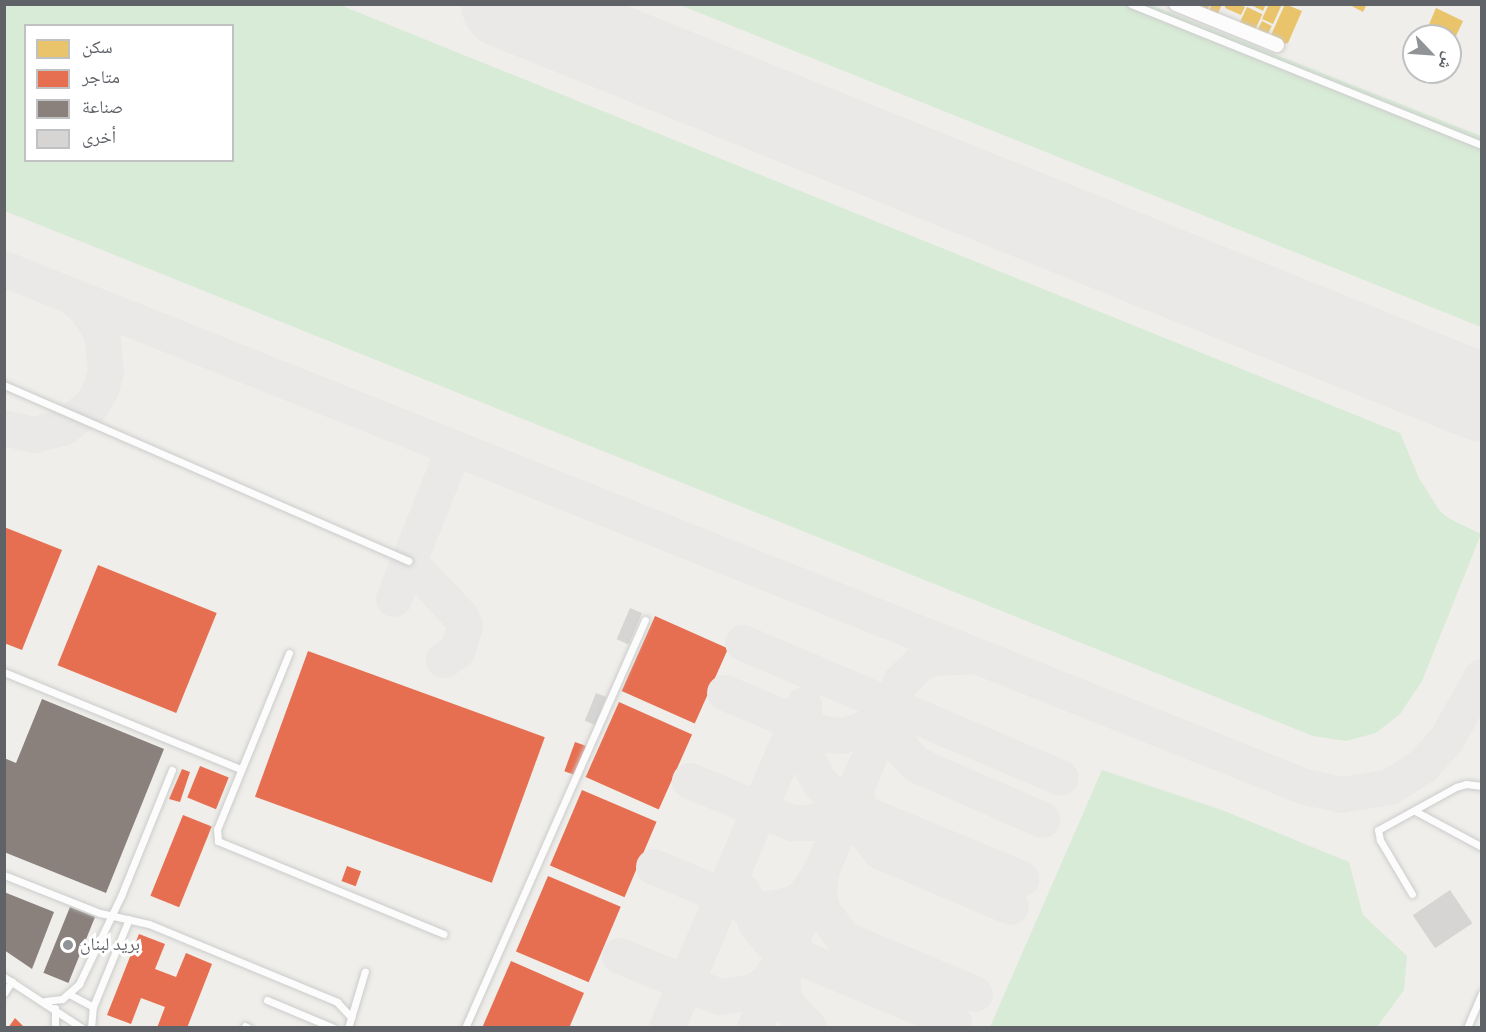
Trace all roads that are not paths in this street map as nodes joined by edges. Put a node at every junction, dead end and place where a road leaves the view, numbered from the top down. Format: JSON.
{"nodes":[{"id":1,"x":1131,"y":4,"type":"edge"},
{"id":2,"x":1176,"y":4,"type":"edge"},
{"id":3,"x":1278,"y":45,"type":"dead end"},
{"id":4,"x":1482,"y":145,"type":"edge"},
{"id":5,"x":4,"y":385,"type":"edge"},
{"id":6,"x":408,"y":561,"type":"dead end"},
{"id":7,"x":645,"y":620,"type":"dead end"},
{"id":8,"x":289,"y":653,"type":"dead end"},
{"id":9,"x":4,"y":672,"type":"edge"},
{"id":10,"x":241,"y":769,"type":"junction"},
{"id":11,"x":172,"y":770,"type":"dead end"},
{"id":12,"x":1482,"y":786,"type":"edge"},
{"id":13,"x":1415,"y":812,"type":"junction"},
{"id":14,"x":1482,"y":847,"type":"edge"},
{"id":15,"x":4,"y":875,"type":"edge"},
{"id":16,"x":1412,"y":894,"type":"dead end"},
{"id":17,"x":111,"y":916,"type":"junction"},
{"id":18,"x":129,"y":919,"type":"junction"},
{"id":19,"x":444,"y":934,"type":"dead end"},
{"id":20,"x":365,"y":971,"type":"dead end"},
{"id":21,"x":4,"y":977,"type":"edge"},
{"id":22,"x":12,"y":981,"type":"junction"},
{"id":23,"x":4,"y":993,"type":"edge"},
{"id":24,"x":1482,"y":993,"type":"edge"},
{"id":25,"x":69,"y":994,"type":"junction"},
{"id":26,"x":267,"y":1000,"type":"dead end"},
{"id":27,"x":45,"y":1001,"type":"junction"},
{"id":28,"x":93,"y":1007,"type":"junction"},
{"id":29,"x":55,"y":1008,"type":"junction"},
{"id":30,"x":351,"y":1017,"type":"junction"},
{"id":31,"x":55,"y":1028,"type":"edge"},
{"id":32,"x":82,"y":1028,"type":"edge"},
{"id":33,"x":91,"y":1028,"type":"edge"},
{"id":34,"x":334,"y":1028,"type":"edge"},
{"id":35,"x":348,"y":1028,"type":"edge"},
{"id":36,"x":465,"y":1028,"type":"edge"},
{"id":37,"x":1467,"y":1028,"type":"edge"}],
"edges":[{"from":1,"to":4,"type":"lane"},
{"from":2,"to":3,"type":"street"},
{"from":5,"to":6,"type":"lane"},
{"from":7,"to":36,"type":"lane"},
{"from":8,"to":10,"type":"lane"},
{"from":9,"to":10,"type":"lane"},
{"from":10,"to":19,"type":"lane"},
{"from":11,"to":17,"type":"lane"},
{"from":12,"to":13,"type":"lane"},
{"from":13,"to":14,"type":"lane"},
{"from":13,"to":16,"type":"lane"},
{"from":15,"to":17,"type":"lane"},
{"from":17,"to":18,"type":"lane"},
{"from":17,"to":25,"type":"lane"},
{"from":18,"to":28,"type":"lane"},
{"from":18,"to":30,"type":"lane"},
{"from":20,"to":30,"type":"lane"},
{"from":21,"to":22,"type":"lane"},
{"from":22,"to":23,"type":"lane"},
{"from":22,"to":27,"type":"lane"},
{"from":24,"to":37,"type":"lane"},
{"from":25,"to":27,"type":"lane"},
{"from":25,"to":28,"type":"lane"},
{"from":26,"to":34,"type":"lane"},
{"from":27,"to":29,"type":"lane"},
{"from":28,"to":33,"type":"lane"},
{"from":29,"to":31,"type":"lane"},
{"from":29,"to":32,"type":"lane"},
{"from":30,"to":35,"type":"lane"}]}
